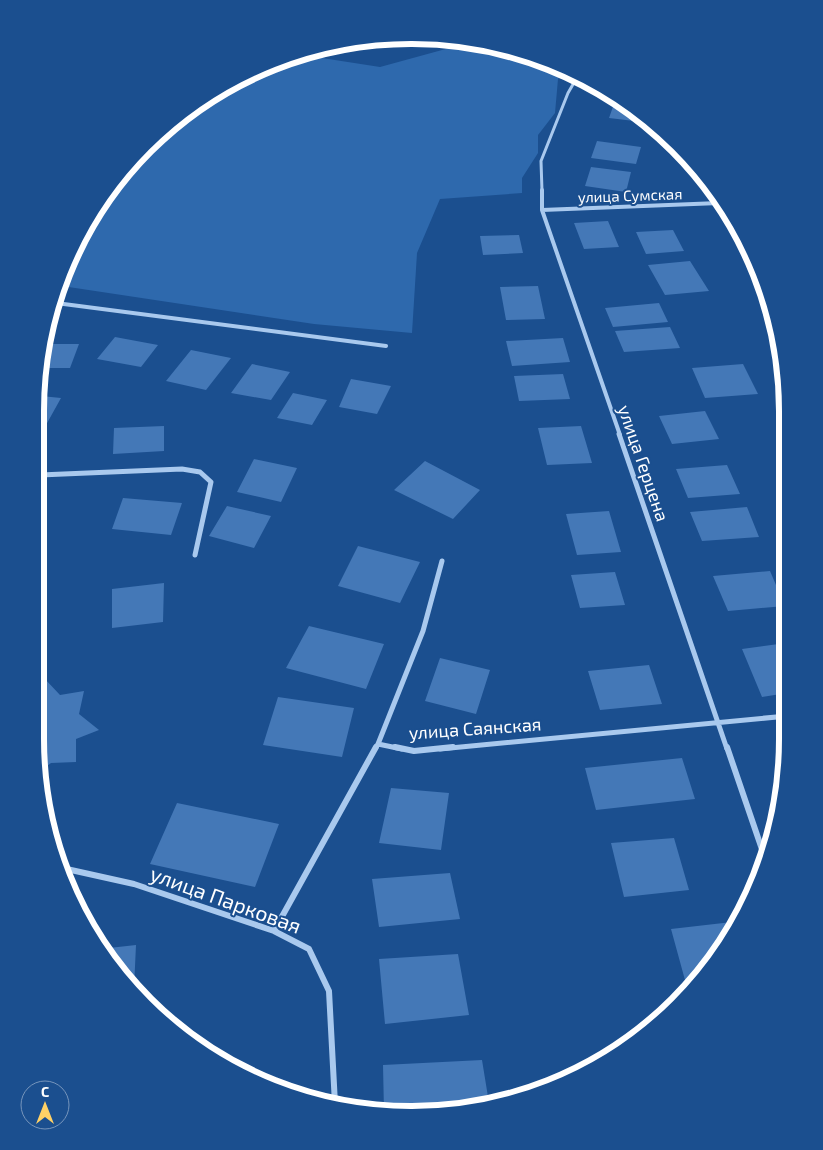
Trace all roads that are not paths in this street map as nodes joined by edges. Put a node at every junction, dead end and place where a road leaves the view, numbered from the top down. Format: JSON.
{"nodes":[{"id":1,"x":574,"y":82,"type":"edge"},
{"id":2,"x":714,"y":203,"type":"edge"},
{"id":3,"x":542,"y":210,"type":"junction"},
{"id":4,"x":60,"y":303,"type":"edge"},
{"id":5,"x":386,"y":346,"type":"dead end"},
{"id":6,"x":44,"y":475,"type":"edge"},
{"id":7,"x":195,"y":555,"type":"dead end"},
{"id":8,"x":442,"y":561,"type":"dead end"},
{"id":9,"x":779,"y":717,"type":"edge"},
{"id":10,"x":718,"y":723,"type":"junction"},
{"id":11,"x":378,"y":744,"type":"junction"},
{"id":12,"x":762,"y":850,"type":"edge"},
{"id":13,"x":68,"y":869,"type":"edge"},
{"id":14,"x":274,"y":931,"type":"junction"},
{"id":15,"x":335,"y":1098,"type":"edge"}],
"edges":[{"from":1,"to":3,"type":"street","name":"улица Герцена"},
{"from":2,"to":3,"type":"street","name":"улица Сумская"},
{"from":3,"to":10,"type":"street","name":"улица Герцена"},
{"from":4,"to":5,"type":"street"},
{"from":6,"to":7,"type":"street"},
{"from":8,"to":11,"type":"street"},
{"from":9,"to":10,"type":"street","name":"улица Саянская"},
{"from":10,"to":11,"type":"street","name":"улица Саянская"},
{"from":10,"to":12,"type":"street","name":"улица Герцена"},
{"from":11,"to":14,"type":"street"},
{"from":13,"to":14,"type":"street","name":"улица Парковая"},
{"from":14,"to":15,"type":"street","name":"улица Парковая"}]}
